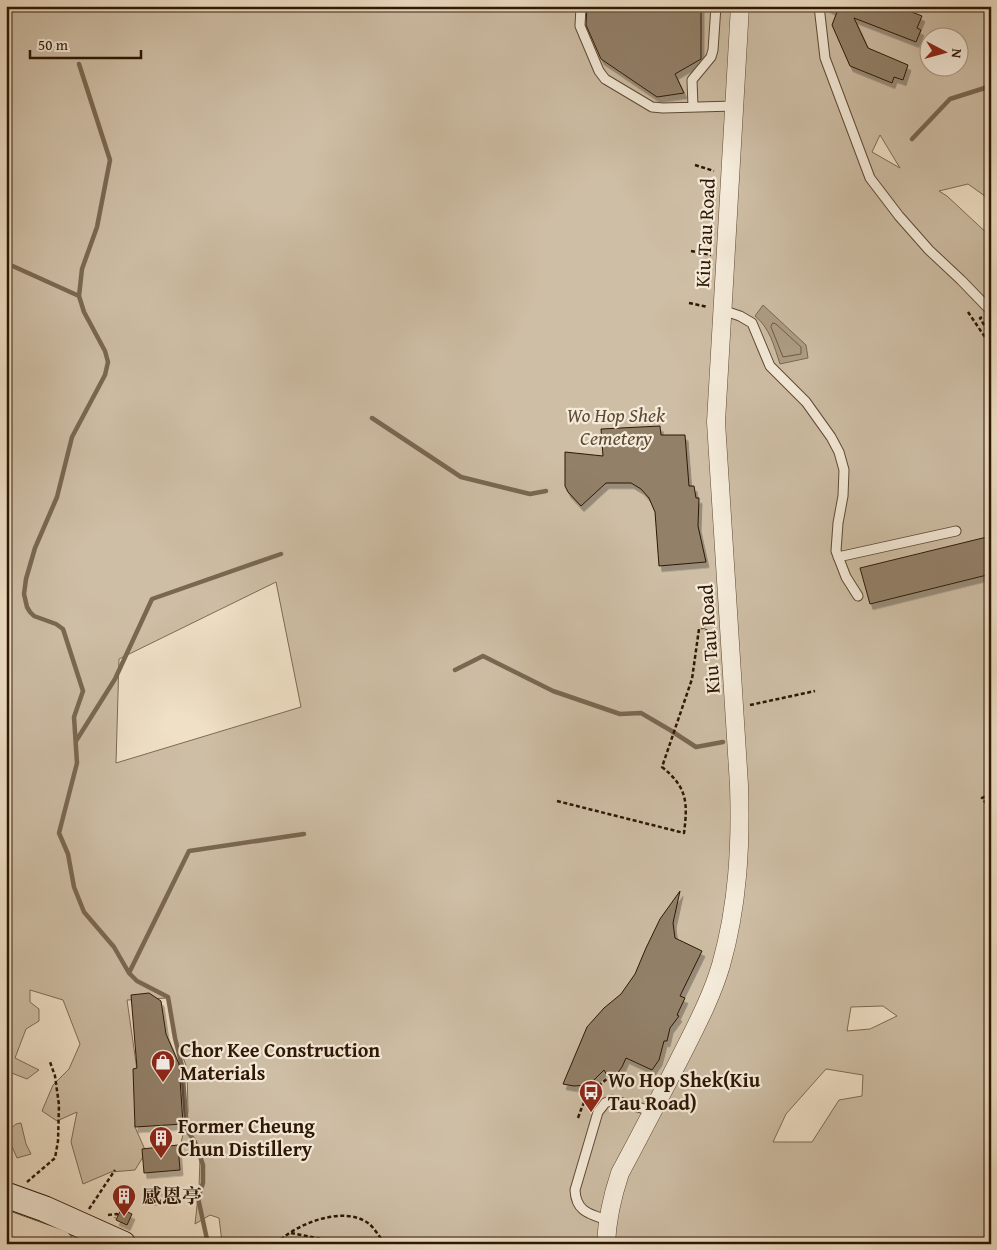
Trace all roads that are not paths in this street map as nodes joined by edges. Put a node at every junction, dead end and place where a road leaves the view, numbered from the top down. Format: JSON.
{"nodes":[{"id":1,"x":581,"y":6,"type":"edge"},
{"id":2,"x":716,"y":6,"type":"edge"},
{"id":3,"x":740,"y":6,"type":"edge"},
{"id":4,"x":818,"y":6,"type":"edge"},
{"id":5,"x":734,"y":106,"type":"junction"},
{"id":6,"x":692,"y":107,"type":"junction"},
{"id":7,"x":717,"y":309,"type":"junction"},
{"id":8,"x":991,"y":311,"type":"edge"},
{"id":9,"x":956,"y":530,"type":"dead end"},
{"id":10,"x":838,"y":557,"type":"junction"},
{"id":11,"x":858,"y":596,"type":"dead end"},
{"id":12,"x":652,"y":1111,"type":"junction"},
{"id":13,"x":16,"y":1189,"type":"edge"},
{"id":14,"x":607,"y":1220,"type":"junction"},
{"id":15,"x":6,"y":1225,"type":"edge"},
{"id":16,"x":59,"y":1244,"type":"edge"},
{"id":17,"x":123,"y":1244,"type":"edge"},
{"id":18,"x":606,"y":1244,"type":"edge"}],
"edges":[{"from":1,"to":6,"type":"lane"},
{"from":2,"to":6,"type":"lane"},
{"from":3,"to":5,"type":"street","name":"Kiu Tau Road"},
{"from":4,"to":8,"type":"lane"},
{"from":5,"to":6,"type":"lane"},
{"from":5,"to":7,"type":"street","name":"Kiu Tau Road"},
{"from":7,"to":10,"type":"lane"},
{"from":7,"to":12,"type":"street","name":"Kiu Tau Road"},
{"from":9,"to":10,"type":"lane"},
{"from":10,"to":11,"type":"lane"},
{"from":12,"to":14,"type":"street","name":"Kiu Tau Road"},
{"from":12,"to":14,"type":"lane"},
{"from":13,"to":17,"type":"main road"},
{"from":14,"to":18,"type":"street","name":"Kiu Tau Road"},
{"from":15,"to":16,"type":"highway"}]}
